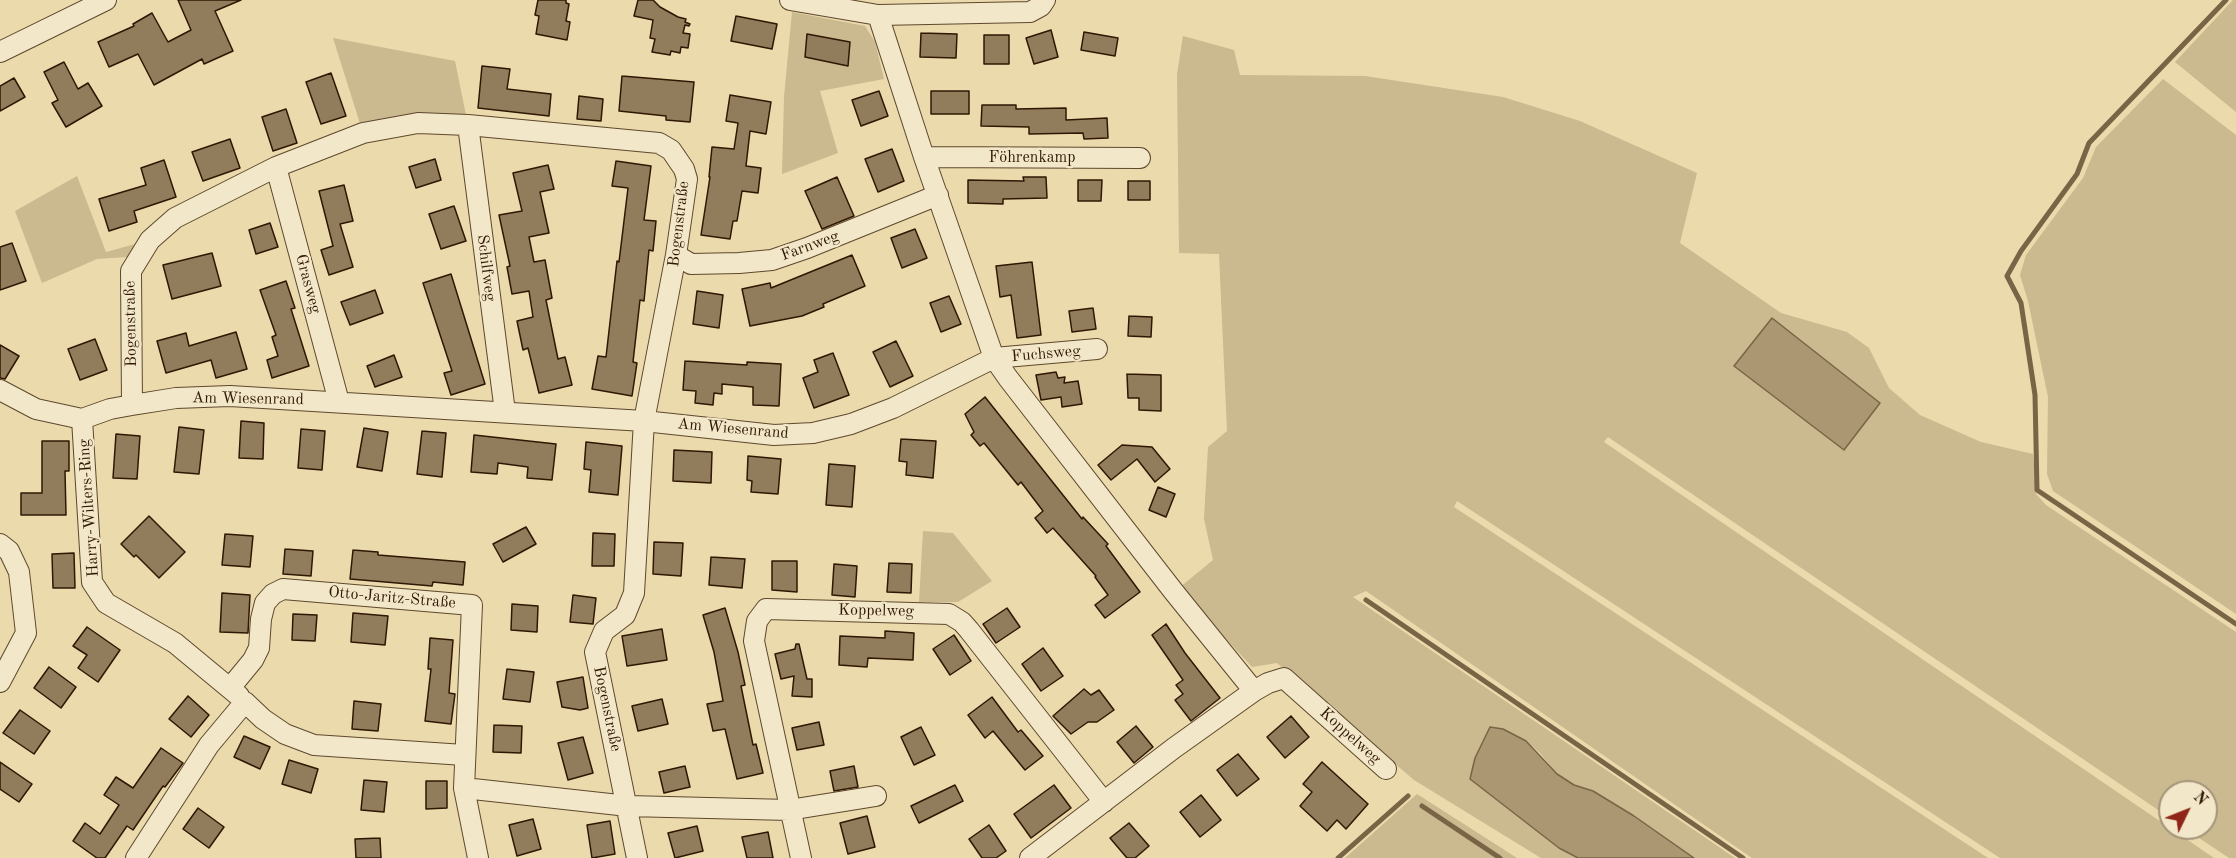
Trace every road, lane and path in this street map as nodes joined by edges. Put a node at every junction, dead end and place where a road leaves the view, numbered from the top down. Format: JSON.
{"nodes":[{"id":1,"x":106,"y":0,"type":"edge"},
{"id":2,"x":790,"y":0,"type":"edge"},
{"id":3,"x":1045,"y":0,"type":"edge"},
{"id":4,"x":878,"y":15,"type":"junction"},
{"id":5,"x":0,"y":52,"type":"edge"},
{"id":6,"x":468,"y":125,"type":"junction"},
{"id":7,"x":924,"y":157,"type":"junction"},
{"id":8,"x":1140,"y":158,"type":"dead end"},
{"id":9,"x":276,"y":167,"type":"junction"},
{"id":10,"x":938,"y":195,"type":"junction"},
{"id":11,"x":676,"y":255,"type":"junction"},
{"id":12,"x":1097,"y":349,"type":"dead end"},
{"id":13,"x":994,"y":358,"type":"junction"},
{"id":14,"x":0,"y":390,"type":"edge"},
{"id":15,"x":339,"y":402,"type":"junction"},
{"id":16,"x":132,"y":405,"type":"junction"},
{"id":17,"x":505,"y":412,"type":"junction"},
{"id":18,"x":82,"y":419,"type":"junction"},
{"id":19,"x":644,"y":421,"type":"junction"},
{"id":20,"x":0,"y":544,"type":"edge"},
{"id":21,"x":0,"y":682,"type":"edge"},
{"id":22,"x":230,"y":688,"type":"junction"},
{"id":23,"x":1254,"y":691,"type":"junction"},
{"id":24,"x":245,"y":702,"type":"junction"},
{"id":25,"x":464,"y":755,"type":"junction"},
{"id":26,"x":1386,"y":769,"type":"dead end"},
{"id":27,"x":464,"y":788,"type":"junction"},
{"id":28,"x":876,"y":796,"type":"dead end"},
{"id":29,"x":1104,"y":802,"type":"junction"},
{"id":30,"x":628,"y":806,"type":"junction"},
{"id":31,"x":789,"y":810,"type":"junction"},
{"id":32,"x":136,"y":858,"type":"edge"},
{"id":33,"x":478,"y":858,"type":"edge"},
{"id":34,"x":638,"y":858,"type":"edge"},
{"id":35,"x":801,"y":858,"type":"edge"},
{"id":36,"x":1030,"y":858,"type":"edge"}],
"edges":[{"from":1,"to":5,"type":"street"},
{"from":2,"to":4,"type":"street"},
{"from":3,"to":4,"type":"street"},
{"from":4,"to":7,"type":"street"},
{"from":6,"to":9,"type":"street","name":"Bogenstraße"},
{"from":6,"to":11,"type":"street","name":"Bogenstraße"},
{"from":6,"to":17,"type":"street","name":"Schilfweg"},
{"from":7,"to":8,"type":"street","name":"Föhrenkamp"},
{"from":7,"to":10,"type":"street"},
{"from":9,"to":15,"type":"street","name":"Grasweg"},
{"from":9,"to":16,"type":"street","name":"Bogenstraße"},
{"from":10,"to":11,"type":"street","name":"Farnweg"},
{"from":10,"to":13,"type":"street"},
{"from":11,"to":19,"type":"street","name":"Bogenstraße"},
{"from":12,"to":13,"type":"street","name":"Fuchsweg"},
{"from":13,"to":19,"type":"street","name":"Am Wiesenrand"},
{"from":13,"to":23,"type":"street"},
{"from":14,"to":18,"type":"street","name":"Harry-Wilters-Ring"},
{"from":15,"to":16,"type":"street","name":"Am Wiesenrand"},
{"from":15,"to":17,"type":"street","name":"Am Wiesenrand"},
{"from":16,"to":18,"type":"street","name":"Harry-Wilters-Ring"},
{"from":17,"to":19,"type":"street","name":"Am Wiesenrand"},
{"from":18,"to":22,"type":"street","name":"Harry-Wilters-Ring"},
{"from":19,"to":30,"type":"street","name":"Bogenstraße"},
{"from":20,"to":21,"type":"street"},
{"from":22,"to":24,"type":"street","name":"Harry-Wilters-Ring"},
{"from":22,"to":25,"type":"street","name":"Otto-Jaritz-Straße"},
{"from":23,"to":26,"type":"street","name":"Koppelweg"},
{"from":23,"to":29,"type":"street","name":"Koppelweg"},
{"from":24,"to":25,"type":"street","name":"Harry-Wilters-Ring"},
{"from":24,"to":32,"type":"street"},
{"from":25,"to":27,"type":"street","name":"Otto-Jaritz-Straße"},
{"from":27,"to":30,"type":"street"},
{"from":27,"to":33,"type":"street"},
{"from":28,"to":31,"type":"street"},
{"from":29,"to":31,"type":"street","name":"Koppelweg"},
{"from":29,"to":36,"type":"street","name":"Koppelweg"},
{"from":30,"to":31,"type":"street"},
{"from":30,"to":34,"type":"street","name":"Bogenstraße"},
{"from":31,"to":35,"type":"street","name":"Koppelweg"}]}
